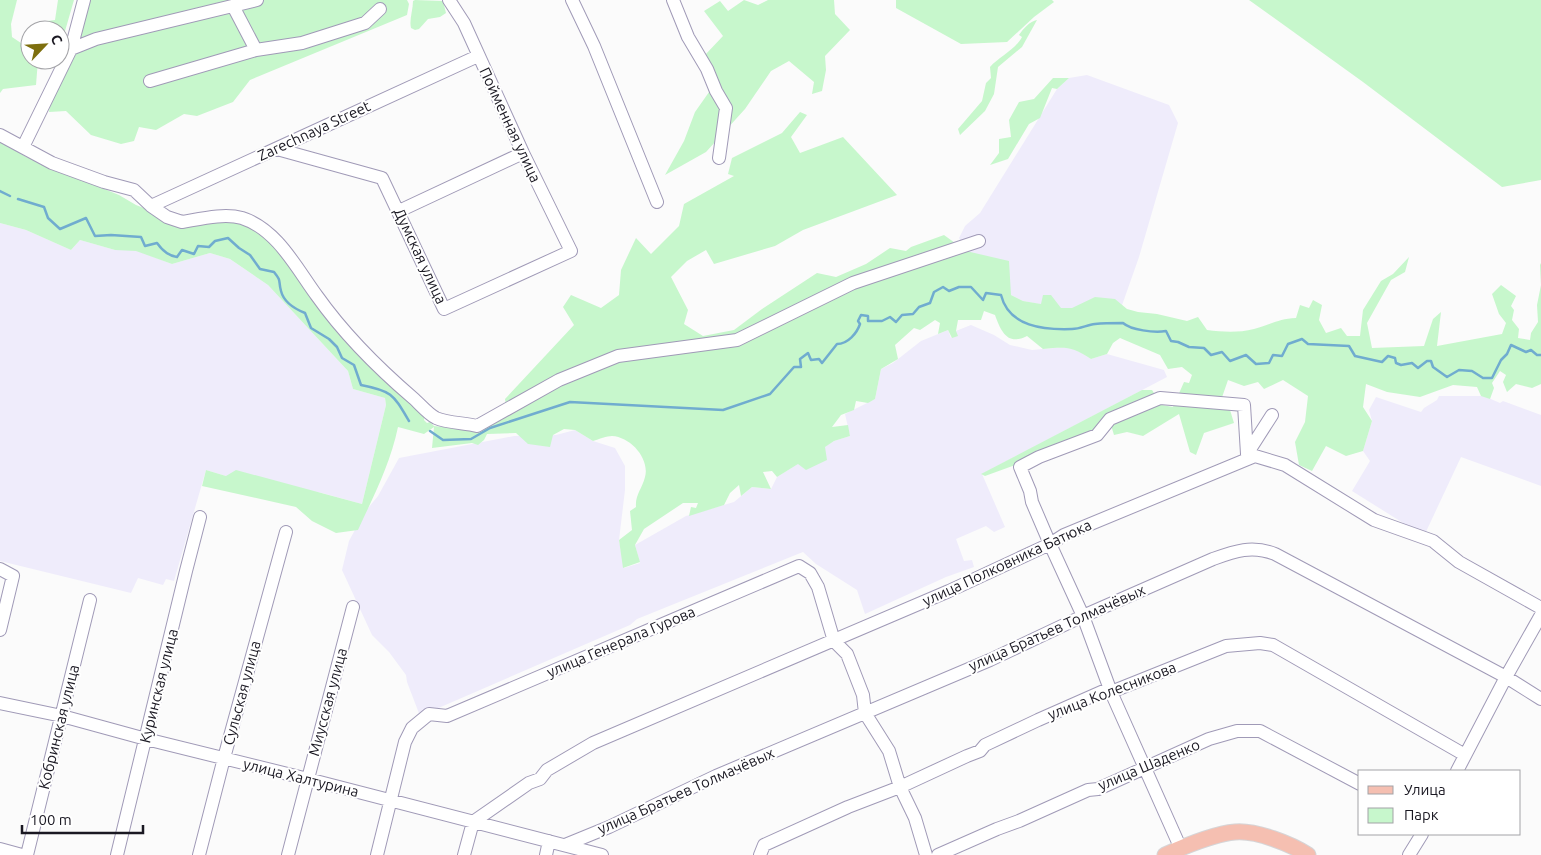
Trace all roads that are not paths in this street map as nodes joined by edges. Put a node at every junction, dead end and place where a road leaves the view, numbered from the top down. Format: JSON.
{"nodes":[{"id":1,"x":84,"y":0,"type":"edge"},
{"id":2,"x":257,"y":0,"type":"edge"},
{"id":3,"x":449,"y":0,"type":"edge"},
{"id":4,"x":572,"y":0,"type":"edge"},
{"id":5,"x":673,"y":0,"type":"edge"},
{"id":6,"x":233,"y":6,"type":"junction"},
{"id":7,"x":380,"y":8,"type":"dead end"},
{"id":8,"x":71,"y":49,"type":"junction"},
{"id":9,"x":256,"y":50,"type":"junction"},
{"id":10,"x":478,"y":56,"type":"junction"},
{"id":11,"x":150,"y":82,"type":"dead end"},
{"id":12,"x":0,"y":135,"type":"edge"},
{"id":13,"x":23,"y":146,"type":"junction"},
{"id":14,"x":277,"y":149,"type":"junction"},
{"id":15,"x":523,"y":153,"type":"junction"},
{"id":16,"x":719,"y":158,"type":"dead end"},
{"id":17,"x":657,"y":202,"type":"dead end"},
{"id":18,"x":151,"y":206,"type":"junction"},
{"id":19,"x":399,"y":211,"type":"junction"},
{"id":20,"x":979,"y":242,"type":"dead end"},
{"id":21,"x":571,"y":251,"type":"joint"},
{"id":22,"x":1272,"y":415,"type":"dead end"},
{"id":23,"x":1251,"y":455,"type":"junction"},
{"id":24,"x":200,"y":517,"type":"dead end"},
{"id":25,"x":286,"y":532,"type":"dead end"},
{"id":26,"x":1050,"y":544,"type":"junction"},
{"id":27,"x":0,"y":569,"type":"edge"},
{"id":28,"x":90,"y":600,"type":"dead end"},
{"id":29,"x":353,"y":607,"type":"dead end"},
{"id":30,"x":1541,"y":608,"type":"edge"},
{"id":31,"x":1541,"y":615,"type":"edge"},
{"id":32,"x":1083,"y":616,"type":"junction"},
{"id":33,"x":0,"y":630,"type":"edge"},
{"id":34,"x":834,"y":641,"type":"junction"},
{"id":35,"x":1506,"y":677,"type":"junction"},
{"id":36,"x":1111,"y":692,"type":"junction"},
{"id":37,"x":1541,"y":699,"type":"edge"},
{"id":38,"x":0,"y":703,"type":"edge"},
{"id":39,"x":865,"y":713,"type":"junction"},
{"id":40,"x":62,"y":716,"type":"junction"},
{"id":41,"x":146,"y":740,"type":"junction"},
{"id":42,"x":1465,"y":755,"type":"junction"},
{"id":43,"x":224,"y":758,"type":"junction"},
{"id":44,"x":1145,"y":768,"type":"junction"},
{"id":45,"x":1458,"y":770,"type":"edge"},
{"id":46,"x":308,"y":779,"type":"junction"},
{"id":47,"x":1358,"y":783,"type":"edge"},
{"id":48,"x":900,"y":788,"type":"junction"},
{"id":49,"x":391,"y":800,"type":"junction"},
{"id":50,"x":473,"y":822,"type":"junction"},
{"id":51,"x":1421,"y":835,"type":"edge"},
{"id":52,"x":549,"y":841,"type":"junction"},
{"id":53,"x":564,"y":845,"type":"junction"},
{"id":54,"x":0,"y":849,"type":"edge"},
{"id":55,"x":1181,"y":849,"type":"junction"},
{"id":56,"x":22,"y":855,"type":"edge"},
{"id":57,"x":28,"y":855,"type":"edge"},
{"id":58,"x":117,"y":855,"type":"edge"},
{"id":59,"x":199,"y":855,"type":"edge"},
{"id":60,"x":288,"y":855,"type":"edge"},
{"id":61,"x":377,"y":855,"type":"edge"},
{"id":62,"x":464,"y":855,"type":"edge"},
{"id":63,"x":546,"y":855,"type":"edge"},
{"id":64,"x":602,"y":855,"type":"edge"},
{"id":65,"x":760,"y":855,"type":"edge"},
{"id":66,"x":926,"y":855,"type":"edge"},
{"id":67,"x":938,"y":855,"type":"edge"},
{"id":68,"x":1166,"y":855,"type":"edge"},
{"id":69,"x":1308,"y":855,"type":"edge"},
{"id":70,"x":1409,"y":855,"type":"edge"}],
"edges":[{"from":1,"to":8,"type":"street"},
{"from":2,"to":6,"type":"street"},
{"from":3,"to":10,"type":"street","name":"Пойменная улица"},
{"from":4,"to":17,"type":"street"},
{"from":5,"to":16,"type":"street"},
{"from":6,"to":8,"type":"street"},
{"from":6,"to":9,"type":"street"},
{"from":7,"to":9,"type":"street"},
{"from":8,"to":13,"type":"street"},
{"from":9,"to":11,"type":"street"},
{"from":10,"to":14,"type":"street","name":"Zarechnaya Street"},
{"from":10,"to":15,"type":"street","name":"Пойменная улица"},
{"from":12,"to":13,"type":"street"},
{"from":13,"to":18,"type":"street"},
{"from":14,"to":18,"type":"street","name":"Zarechnaya Street"},
{"from":14,"to":19,"type":"street","name":"Думская улица"},
{"from":15,"to":19,"type":"street"},
{"from":15,"to":21,"type":"street","name":"Пойменная улица"},
{"from":18,"to":20,"type":"street"},
{"from":19,"to":21,"type":"street","name":"Думская улица"},
{"from":22,"to":23,"type":"street"},
{"from":23,"to":26,"type":"street","name":"улица Полковника Батюка"},
{"from":23,"to":26,"type":"street"},
{"from":23,"to":30,"type":"street"},
{"from":24,"to":41,"type":"street","name":"Куринская улица"},
{"from":25,"to":43,"type":"street","name":"Сульская улица"},
{"from":26,"to":32,"type":"street"},
{"from":26,"to":34,"type":"street","name":"улица Полковника Батюка"},
{"from":27,"to":33,"type":"street"},
{"from":28,"to":40,"type":"street","name":"Кобринская улица"},
{"from":29,"to":46,"type":"street","name":"Миусская улица"},
{"from":31,"to":35,"type":"street"},
{"from":32,"to":35,"type":"street","name":"улица Братьев Толмачёвых"},
{"from":32,"to":36,"type":"street"},
{"from":32,"to":39,"type":"street","name":"улица Братьев Толмачёвых"},
{"from":34,"to":39,"type":"street"},
{"from":34,"to":49,"type":"street","name":"улица Генерала Гурова"},
{"from":34,"to":50,"type":"street","name":"улица Полковника Батюка"},
{"from":35,"to":37,"type":"street","name":"улица Братьев Толмачёвых"},
{"from":35,"to":42,"type":"street"},
{"from":36,"to":42,"type":"street","name":"улица Колесникова"},
{"from":36,"to":44,"type":"street"},
{"from":36,"to":48,"type":"street","name":"улица Колесникова"},
{"from":38,"to":40,"type":"street","name":"улица Халтурина"},
{"from":39,"to":48,"type":"street"},
{"from":39,"to":53,"type":"street","name":"улица Братьев Толмачёвых"},
{"from":40,"to":41,"type":"street","name":"улица Халтурина"},
{"from":40,"to":57,"type":"street","name":"Кобринская улица"},
{"from":41,"to":43,"type":"street","name":"улица Халтурина"},
{"from":41,"to":58,"type":"street","name":"Куринская улица"},
{"from":42,"to":45,"type":"street"},
{"from":43,"to":46,"type":"street","name":"улица Халтурина"},
{"from":43,"to":59,"type":"street","name":"Сульская улица"},
{"from":44,"to":47,"type":"street","name":"улица Шаденко"},
{"from":44,"to":55,"type":"street"},
{"from":44,"to":67,"type":"street","name":"улица Шаденко"},
{"from":46,"to":49,"type":"street","name":"улица Халтурина"},
{"from":46,"to":60,"type":"street","name":"Миусская улица"},
{"from":48,"to":65,"type":"street","name":"улица Колесникова"},
{"from":48,"to":66,"type":"street"},
{"from":49,"to":50,"type":"street","name":"улица Халтурина"},
{"from":49,"to":61,"type":"street"},
{"from":50,"to":52,"type":"street","name":"улица Халтурина"},
{"from":50,"to":62,"type":"street"},
{"from":51,"to":70,"type":"street"},
{"from":52,"to":53,"type":"street","name":"улица Халтурина"},
{"from":52,"to":63,"type":"street"},
{"from":53,"to":64,"type":"street","name":"улица Халтурина"},
{"from":54,"to":56,"type":"street"},
{"from":55,"to":68,"type":"main road"},
{"from":55,"to":69,"type":"main road"}]}
